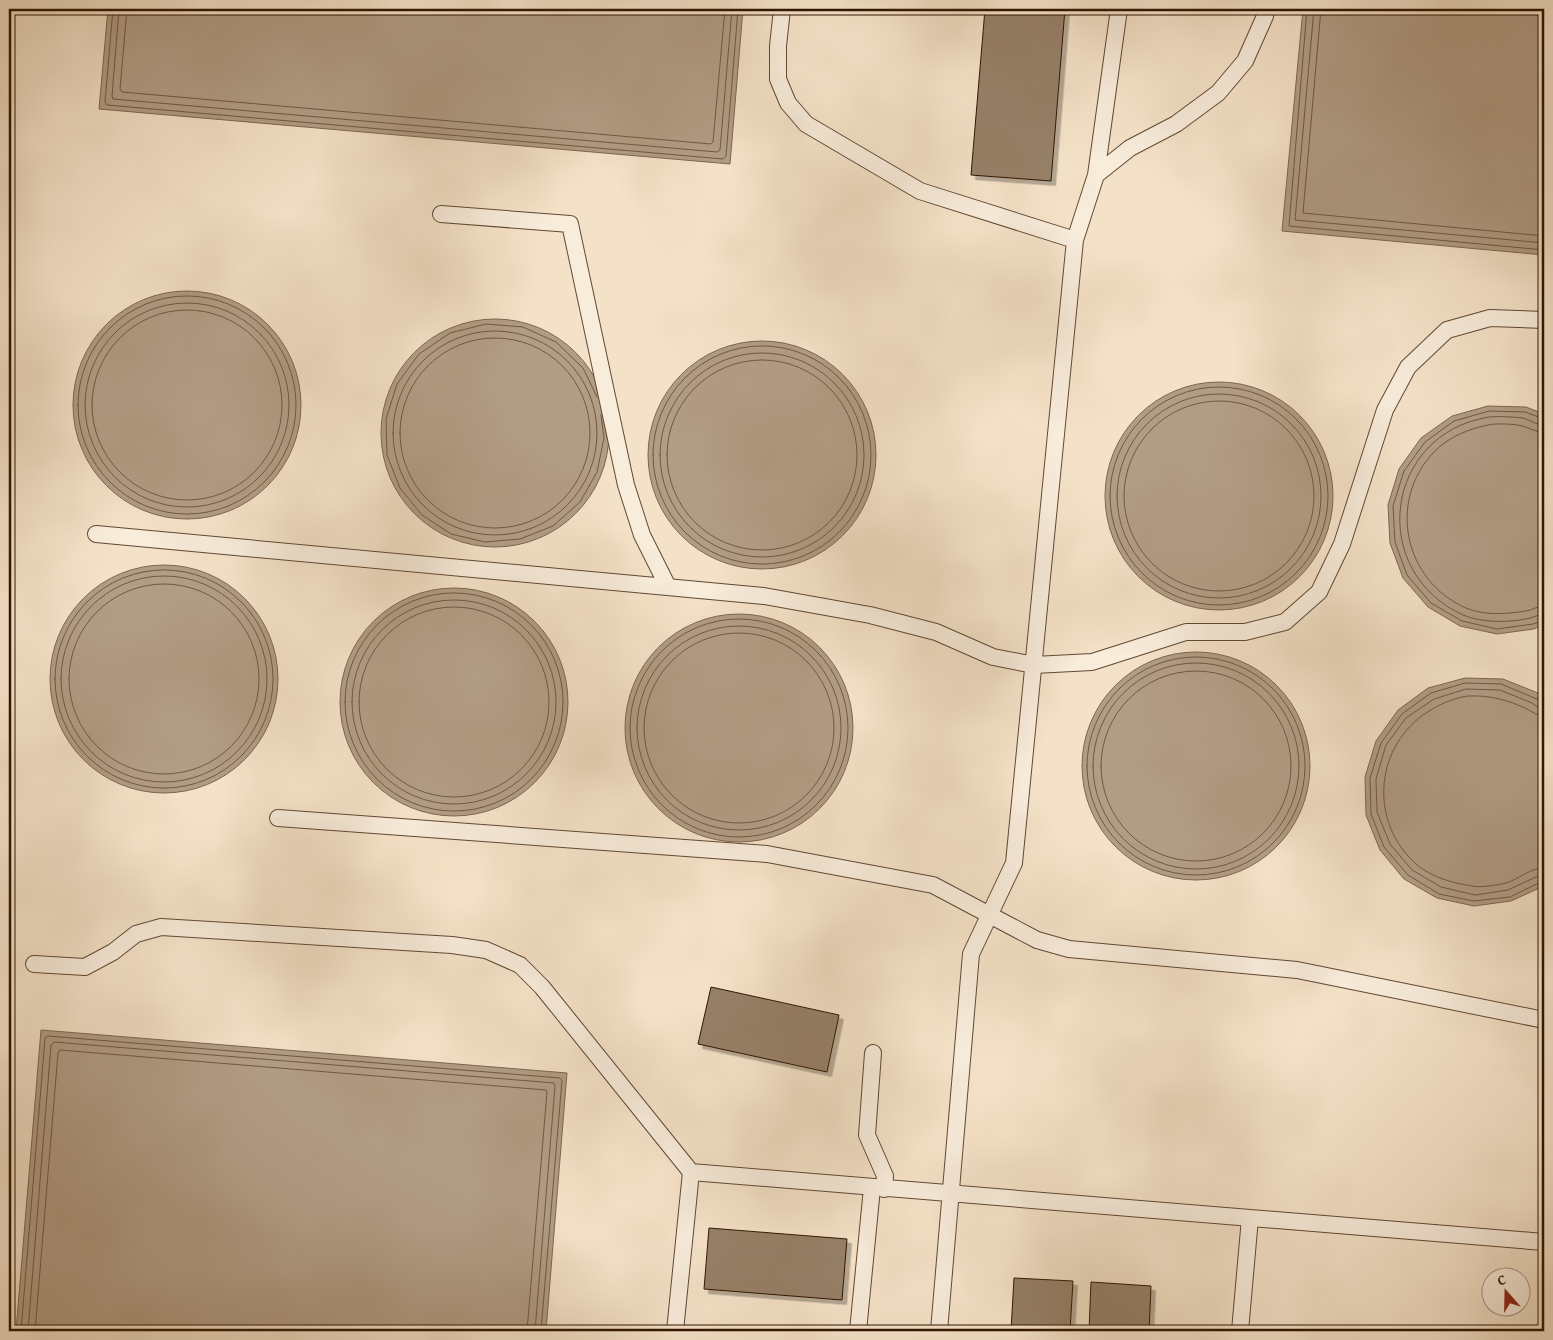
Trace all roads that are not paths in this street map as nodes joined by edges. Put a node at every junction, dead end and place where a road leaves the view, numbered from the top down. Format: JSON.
{"nodes":[{"id":1,"x":782,"y":9,"type":"edge"},
{"id":2,"x":1119,"y":9,"type":"edge"},
{"id":3,"x":1266,"y":9,"type":"edge"},
{"id":4,"x":1096,"y":175,"type":"junction"},
{"id":5,"x":441,"y":214,"type":"dead end"},
{"id":6,"x":1075,"y":240,"type":"junction"},
{"id":7,"x":1544,"y":320,"type":"edge"},
{"id":8,"x":96,"y":534,"type":"dead end"},
{"id":9,"x":668,"y":587,"type":"junction"},
{"id":10,"x":1034,"y":665,"type":"junction"},
{"id":11,"x":278,"y":818,"type":"dead end"},
{"id":12,"x":990,"y":916,"type":"junction"},
{"id":13,"x":34,"y":964,"type":"dead end"},
{"id":14,"x":1544,"y":1020,"type":"edge"},
{"id":15,"x":873,"y":1053,"type":"dead end"},
{"id":16,"x":691,"y":1172,"type":"junction"},
{"id":17,"x":878,"y":1188,"type":"junction"},
{"id":18,"x":951,"y":1194,"type":"junction"},
{"id":19,"x":1250,"y":1218,"type":"junction"},
{"id":20,"x":1544,"y":1242,"type":"edge"},
{"id":21,"x":675,"y":1331,"type":"edge"},
{"id":22,"x":858,"y":1331,"type":"edge"},
{"id":23,"x":939,"y":1331,"type":"edge"},
{"id":24,"x":1240,"y":1331,"type":"edge"}],
"edges":[{"from":1,"to":6,"type":"lane"},
{"from":2,"to":4,"type":"lane"},
{"from":3,"to":4,"type":"lane"},
{"from":4,"to":6,"type":"lane"},
{"from":5,"to":9,"type":"lane"},
{"from":6,"to":10,"type":"lane"},
{"from":7,"to":10,"type":"lane"},
{"from":8,"to":9,"type":"lane"},
{"from":9,"to":10,"type":"lane"},
{"from":10,"to":12,"type":"lane"},
{"from":11,"to":12,"type":"lane"},
{"from":12,"to":14,"type":"lane"},
{"from":12,"to":18,"type":"lane"},
{"from":13,"to":16,"type":"lane"},
{"from":15,"to":17,"type":"lane"},
{"from":16,"to":17,"type":"lane"},
{"from":16,"to":21,"type":"lane"},
{"from":17,"to":18,"type":"lane"},
{"from":17,"to":22,"type":"lane"},
{"from":18,"to":19,"type":"lane"},
{"from":18,"to":23,"type":"lane"},
{"from":19,"to":20,"type":"lane"},
{"from":19,"to":24,"type":"lane"}]}
